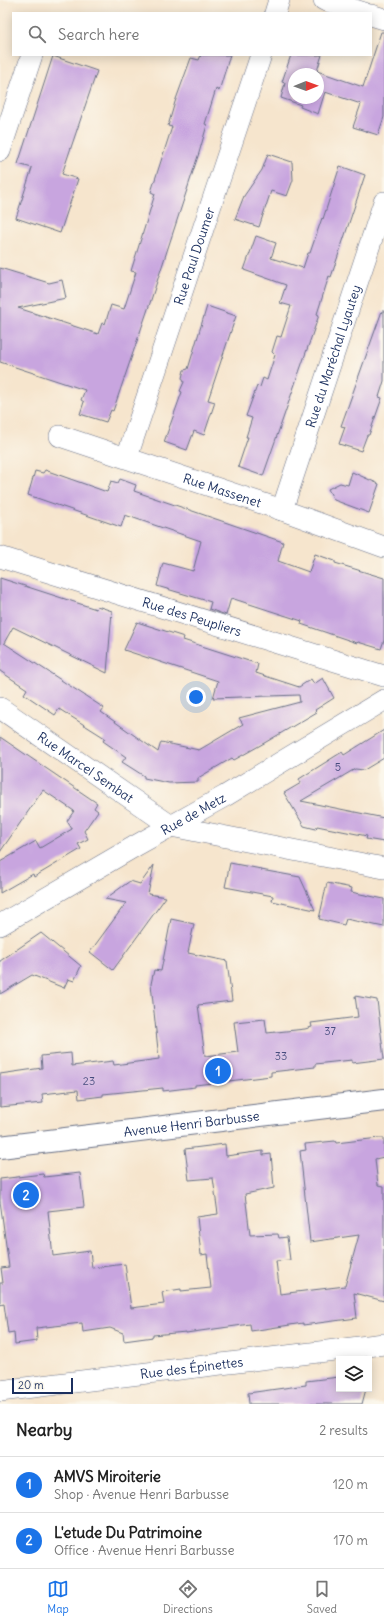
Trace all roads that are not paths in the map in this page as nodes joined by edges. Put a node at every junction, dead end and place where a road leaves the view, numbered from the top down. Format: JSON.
{"nodes":[{"id":1,"x":279,"y":0,"type":"edge"},
{"id":2,"x":324,"y":0,"type":"edge"},
{"id":3,"x":275,"y":12,"type":"edge"},
{"id":4,"x":361,"y":12,"type":"edge"},
{"id":5,"x":372,"y":15,"type":"edge"},
{"id":6,"x":384,"y":19,"type":"edge"},
{"id":7,"x":32,"y":56,"type":"edge"},
{"id":8,"x":261,"y":56,"type":"edge"},
{"id":9,"x":4,"y":127,"type":"edge"},
{"id":10,"x":0,"y":151,"type":"edge"},
{"id":11,"x":384,"y":202,"type":"edge"},
{"id":12,"x":60,"y":436,"type":"dead end"},
{"id":13,"x":127,"y":457,"type":"junction"},
{"id":14,"x":282,"y":510,"type":"junction"},
{"id":15,"x":384,"y":547,"type":"edge"},
{"id":16,"x":0,"y":557,"type":"edge"},
{"id":17,"x":384,"y":676,"type":"edge"},
{"id":18,"x":384,"y":700,"type":"edge"},
{"id":19,"x":0,"y":708,"type":"edge"},
{"id":20,"x":171,"y":826,"type":"junction"},
{"id":21,"x":384,"y":868,"type":"edge"},
{"id":22,"x":0,"y":925,"type":"edge"},
{"id":23,"x":384,"y":1100,"type":"edge"},
{"id":24,"x":0,"y":1147,"type":"edge"},
{"id":25,"x":384,"y":1344,"type":"edge"},
{"id":26,"x":0,"y":1391,"type":"edge"}],
"edges":[{"from":1,"to":3,"type":"street"},
{"from":2,"to":4,"type":"street"},
{"from":5,"to":6,"type":"street"},
{"from":7,"to":9,"type":"street"},
{"from":8,"to":13,"type":"street","name":"Rue Paul Doumer"},
{"from":9,"to":10,"type":"street"},
{"from":11,"to":14,"type":"street","name":"Rue du Maréchal Lyautey"},
{"from":12,"to":13,"type":"street","name":"Rue Massenet"},
{"from":13,"to":14,"type":"street","name":"Rue Massenet"},
{"from":14,"to":15,"type":"street","name":"Rue Massenet"},
{"from":16,"to":17,"type":"street","name":"Rue des Peupliers"},
{"from":18,"to":20,"type":"street","name":"Rue de Metz"},
{"from":19,"to":20,"type":"street","name":"Rue Marcel Sembat"},
{"from":20,"to":21,"type":"street"},
{"from":20,"to":22,"type":"street","name":"Rue de Metz"},
{"from":23,"to":24,"type":"main road","name":"Avenue Henri Barbusse"},
{"from":25,"to":26,"type":"street","name":"Rue des Épinettes"}]}
